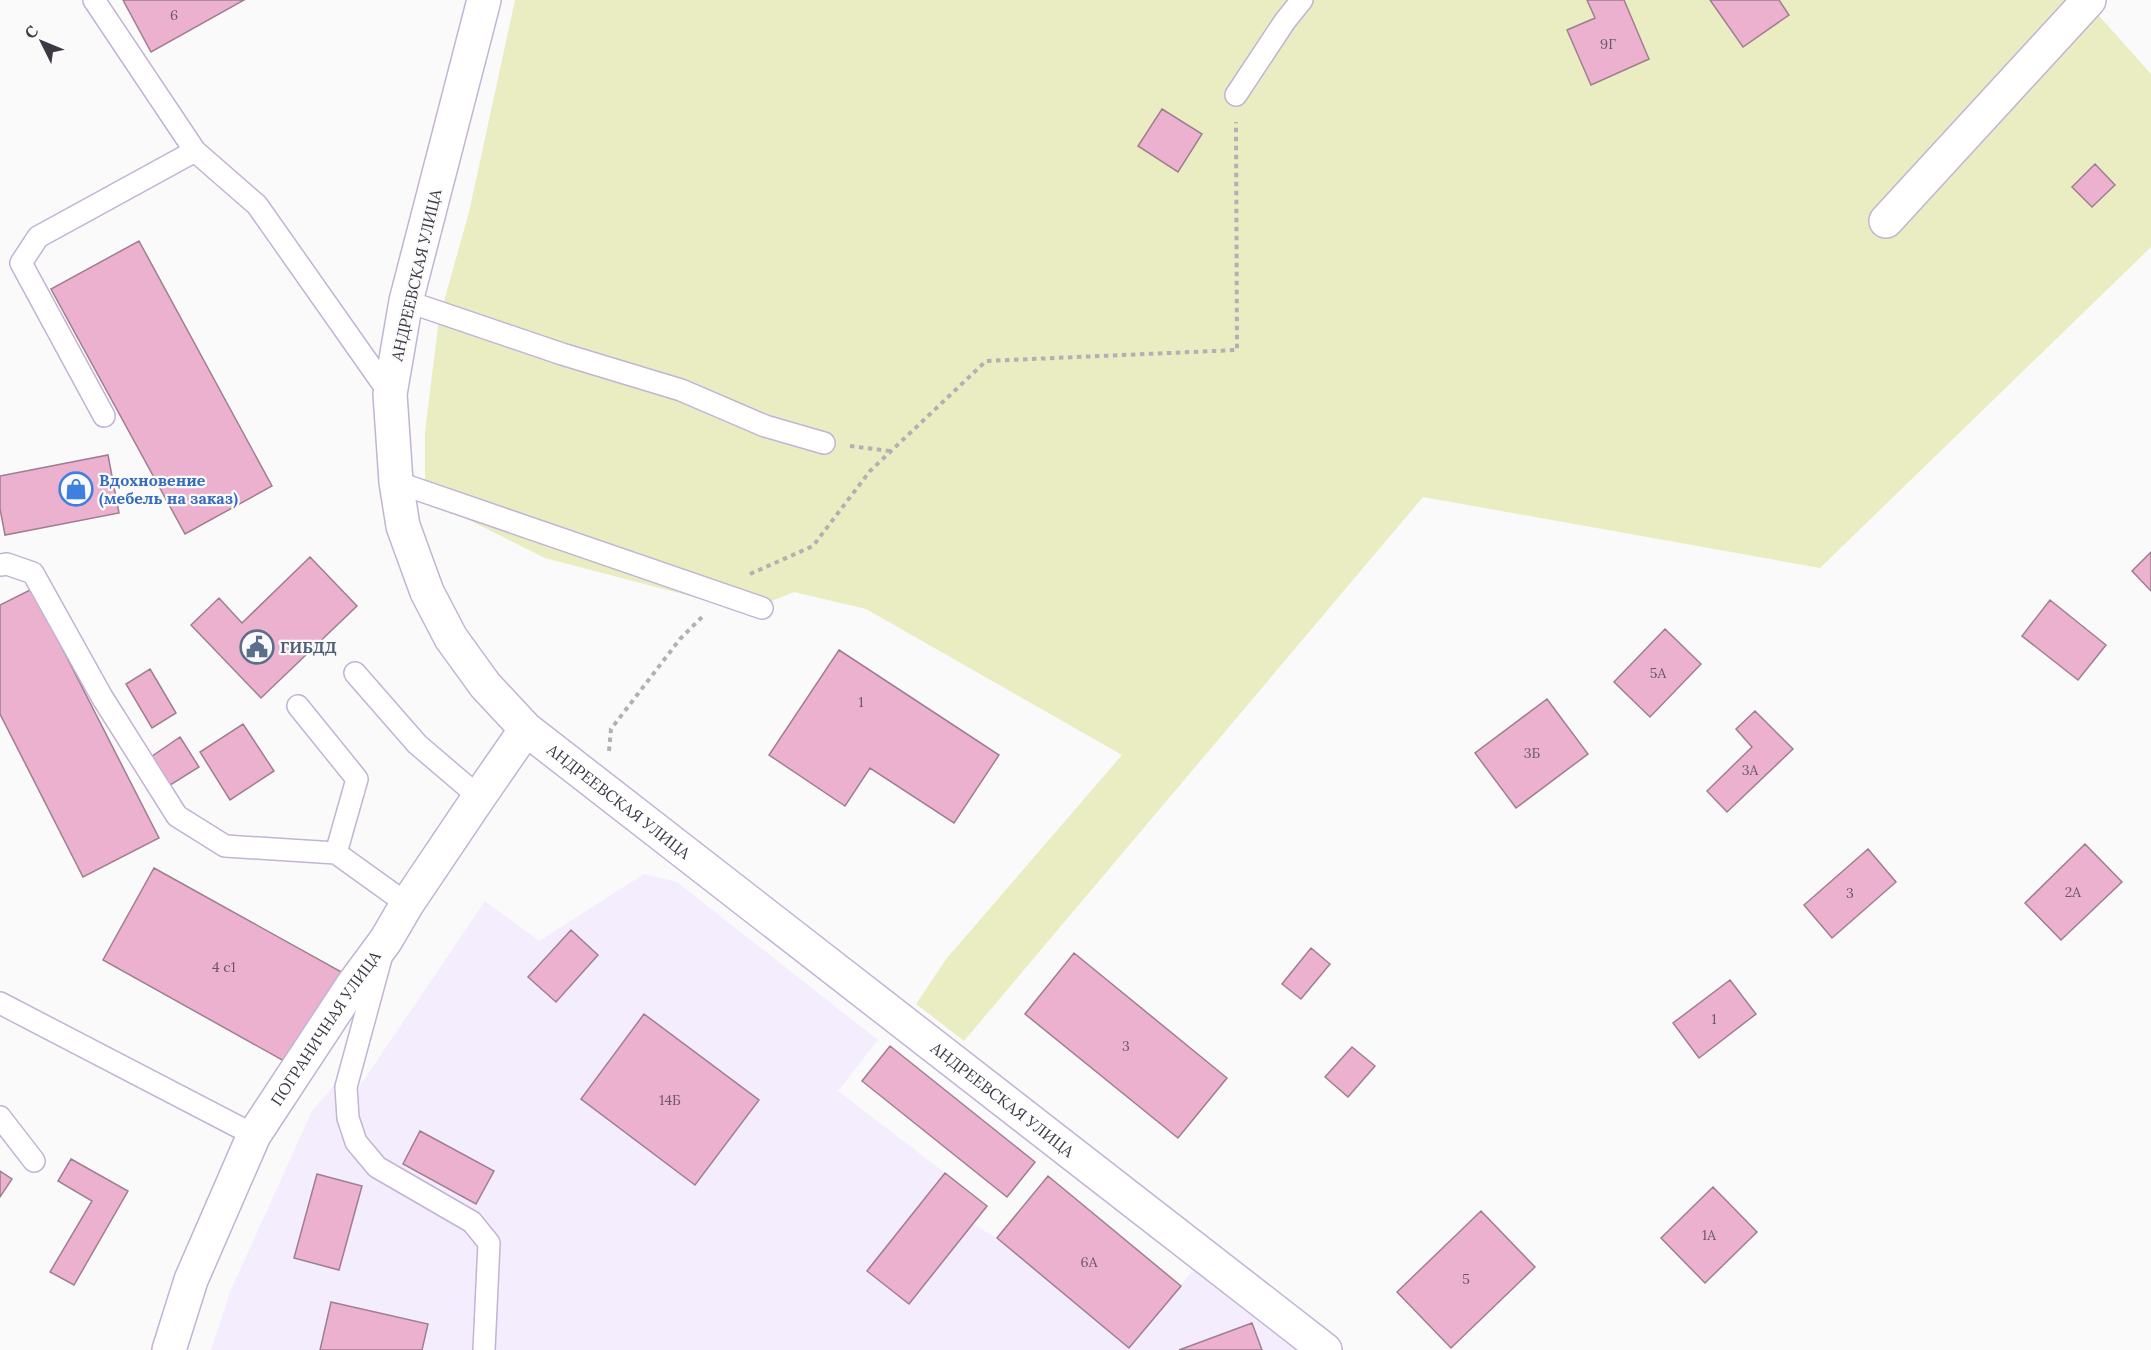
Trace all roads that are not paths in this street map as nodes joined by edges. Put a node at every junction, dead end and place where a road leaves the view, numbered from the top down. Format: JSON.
{"nodes":[{"id":1,"x":94,"y":0,"type":"edge"},
{"id":2,"x":484,"y":0,"type":"edge"},
{"id":3,"x":1302,"y":0,"type":"edge"},
{"id":4,"x":2089,"y":0,"type":"edge"},
{"id":5,"x":1236,"y":95,"type":"road end"},
{"id":6,"x":195,"y":151,"type":"junction"},
{"id":7,"x":1886,"y":221,"type":"dead end"},
{"id":8,"x":406,"y":301,"type":"junction"},
{"id":9,"x":390,"y":394,"type":"junction"},
{"id":10,"x":104,"y":416,"type":"dead end"},
{"id":11,"x":824,"y":443,"type":"road end"},
{"id":12,"x":396,"y":482,"type":"junction"},
{"id":13,"x":0,"y":565,"type":"edge"},
{"id":14,"x":762,"y":608,"type":"dead end"},
{"id":15,"x":355,"y":673,"type":"dead end"},
{"id":16,"x":298,"y":706,"type":"dead end"},
{"id":17,"x":526,"y":729,"type":"junction"},
{"id":18,"x":478,"y":797,"type":"junction"},
{"id":19,"x":336,"y":853,"type":"junction"},
{"id":20,"x":407,"y":904,"type":"junction"},
{"id":21,"x":386,"y":940,"type":"junction"},
{"id":22,"x":0,"y":1004,"type":"edge"},
{"id":23,"x":0,"y":1117,"type":"edge"},
{"id":24,"x":254,"y":1135,"type":"junction"},
{"id":25,"x":34,"y":1161,"type":"dead end"},
{"id":26,"x":169,"y":1350,"type":"edge"},
{"id":27,"x":484,"y":1350,"type":"edge"},
{"id":28,"x":1325,"y":1350,"type":"edge"}],
"edges":[{"from":1,"to":6,"type":"lane"},
{"from":2,"to":8,"type":"street","name":"АНДРЕЕВСКАЯ УЛИЦА"},
{"from":3,"to":5,"type":"lane"},
{"from":4,"to":7,"type":"street"},
{"from":6,"to":9,"type":"lane"},
{"from":6,"to":10,"type":"lane"},
{"from":8,"to":9,"type":"street","name":"АНДРЕЕВСКАЯ УЛИЦА"},
{"from":8,"to":11,"type":"lane"},
{"from":9,"to":12,"type":"street","name":"АНДРЕЕВСКАЯ УЛИЦА"},
{"from":12,"to":14,"type":"lane"},
{"from":12,"to":17,"type":"street","name":"АНДРЕЕВСКАЯ УЛИЦА"},
{"from":13,"to":19,"type":"lane"},
{"from":15,"to":18,"type":"lane"},
{"from":16,"to":19,"type":"lane"},
{"from":17,"to":18,"type":"street","name":"ПОГРАНИЧНАЯ УЛИЦА"},
{"from":17,"to":28,"type":"street","name":"АНДРЕЕВСКАЯ УЛИЦА"},
{"from":18,"to":20,"type":"street","name":"ПОГРАНИЧНАЯ УЛИЦА"},
{"from":19,"to":20,"type":"lane"},
{"from":20,"to":21,"type":"street","name":"ПОГРАНИЧНАЯ УЛИЦА"},
{"from":21,"to":24,"type":"street","name":"ПОГРАНИЧНАЯ УЛИЦА"},
{"from":21,"to":27,"type":"lane"},
{"from":22,"to":24,"type":"lane"},
{"from":23,"to":25,"type":"lane"},
{"from":24,"to":26,"type":"street","name":"ПОГРАНИЧНАЯ УЛИЦА"}]}
